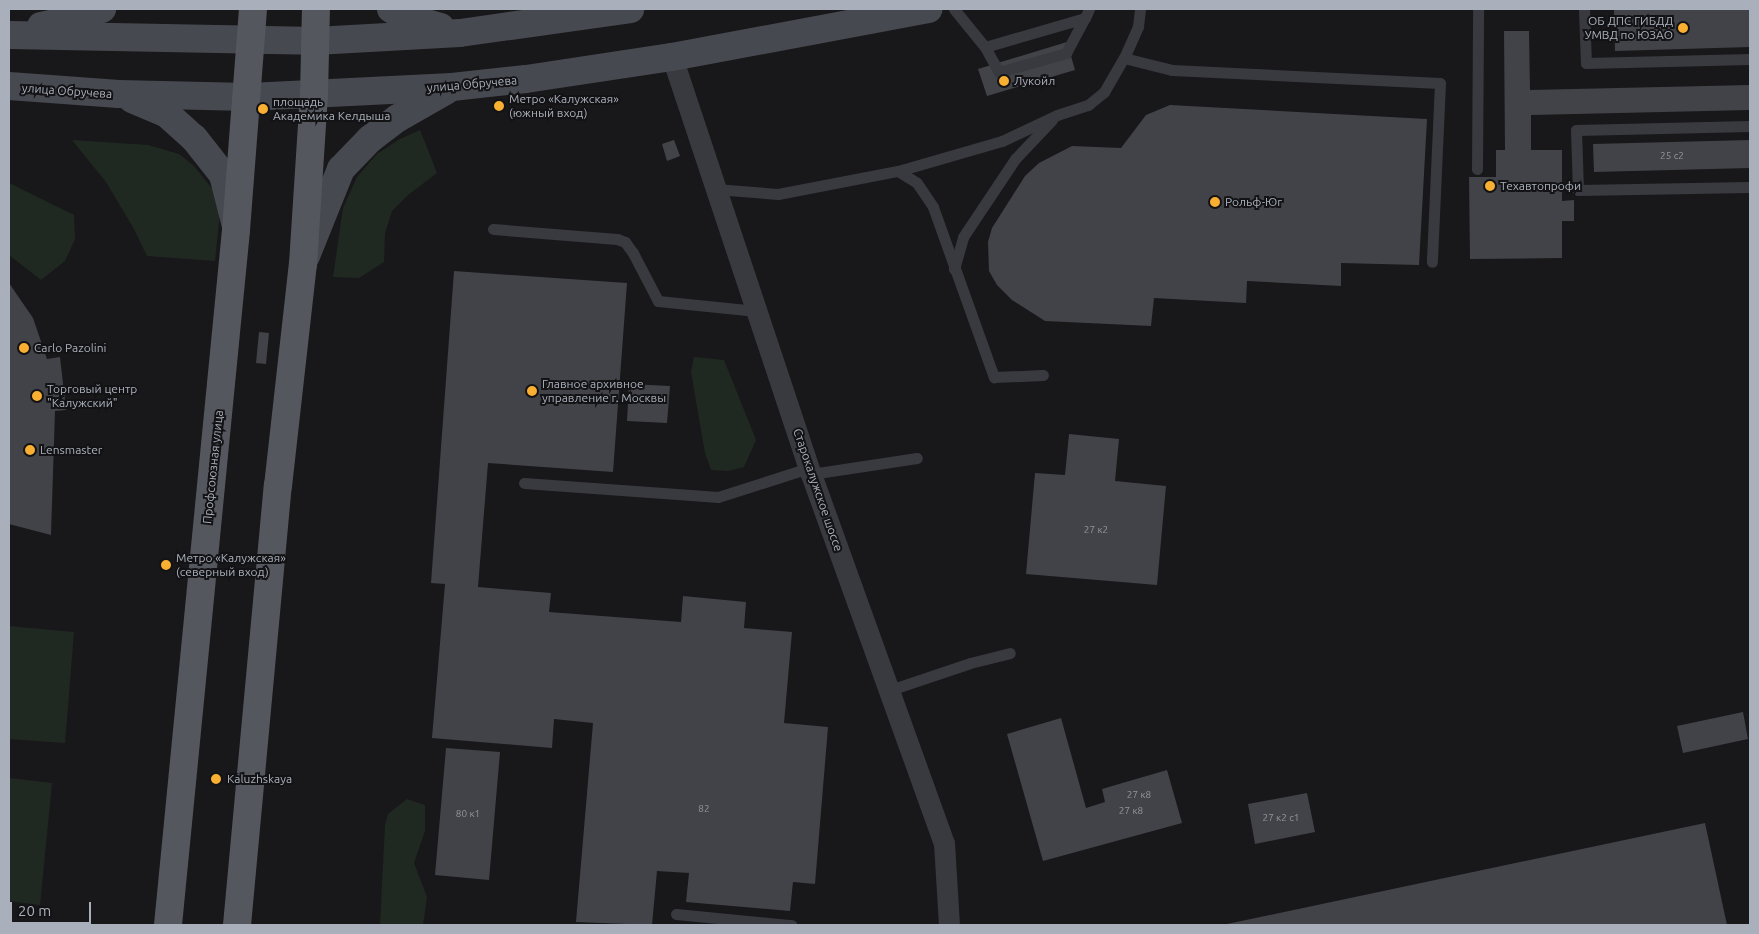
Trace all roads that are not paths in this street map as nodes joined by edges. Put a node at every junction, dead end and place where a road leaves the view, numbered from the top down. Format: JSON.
{"nodes":[{"id":1,"x":102,"y":9,"type":"edge"},
{"id":2,"x":253,"y":9,"type":"edge"},
{"id":3,"x":316,"y":9,"type":"edge"},
{"id":4,"x":391,"y":9,"type":"edge"},
{"id":5,"x":630,"y":9,"type":"edge"},
{"id":6,"x":929,"y":9,"type":"edge"},
{"id":7,"x":954,"y":9,"type":"edge"},
{"id":8,"x":1140,"y":9,"type":"edge"},
{"id":9,"x":1478,"y":9,"type":"edge"},
{"id":10,"x":1584,"y":9,"type":"edge"},
{"id":11,"x":1087,"y":13,"type":"edge"},
{"id":12,"x":460,"y":33,"type":"junction"},
{"id":13,"x":9,"y":34,"type":"edge"},
{"id":14,"x":251,"y":41,"type":"junction"},
{"id":15,"x":315,"y":41,"type":"junction"},
{"id":16,"x":985,"y":47,"type":"junction"},
{"id":17,"x":672,"y":57,"type":"junction"},
{"id":18,"x":1124,"y":58,"type":"junction"},
{"id":19,"x":1750,"y":59,"type":"edge"},
{"id":20,"x":9,"y":86,"type":"edge"},
{"id":21,"x":452,"y":87,"type":"junction"},
{"id":22,"x":119,"y":94,"type":"junction"},
{"id":23,"x":314,"y":95,"type":"junction"},
{"id":24,"x":248,"y":97,"type":"junction"},
{"id":25,"x":1057,"y":115,"type":"junction"},
{"id":26,"x":1750,"y":126,"type":"edge"},
{"id":27,"x":1477,"y":169,"type":"dead end"},
{"id":28,"x":898,"y":171,"type":"junction"},
{"id":29,"x":1750,"y":187,"type":"edge"},
{"id":30,"x":715,"y":190,"type":"junction"},
{"id":31,"x":493,"y":229,"type":"dead end"},
{"id":32,"x":236,"y":230,"type":"junction"},
{"id":33,"x":1432,"y":262,"type":"dead end"},
{"id":34,"x":303,"y":264,"type":"junction"},
{"id":35,"x":954,"y":268,"type":"junction"},
{"id":36,"x":756,"y":312,"type":"junction"},
{"id":37,"x":1043,"y":375,"type":"dead end"},
{"id":38,"x":917,"y":458,"type":"dead end"},
{"id":39,"x":810,"y":471,"type":"junction"},
{"id":40,"x":524,"y":483,"type":"dead end"},
{"id":41,"x":1010,"y":654,"type":"dead end"},
{"id":42,"x":890,"y":690,"type":"junction"},
{"id":43,"x":676,"y":914,"type":"dead end"},
{"id":44,"x":168,"y":925,"type":"edge"},
{"id":45,"x":237,"y":925,"type":"edge"},
{"id":46,"x":791,"y":925,"type":"edge"},
{"id":47,"x":949,"y":925,"type":"edge"}],
"edges":[{"from":1,"to":13,"type":"main road"},
{"from":2,"to":14,"type":"main road","name":"Профсоюзная улица"},
{"from":3,"to":15,"type":"main road"},
{"from":4,"to":12,"type":"main road"},
{"from":5,"to":12,"type":"main road"},
{"from":6,"to":17,"type":"main road","name":"улица Обручева"},
{"from":7,"to":16,"type":"lane"},
{"from":8,"to":18,"type":"lane"},
{"from":9,"to":27,"type":"lane"},
{"from":10,"to":19,"type":"lane"},
{"from":11,"to":16,"type":"lane"},
{"from":11,"to":16,"type":"lane"},
{"from":12,"to":15,"type":"main road"},
{"from":13,"to":14,"type":"main road"},
{"from":14,"to":15,"type":"main road"},
{"from":14,"to":24,"type":"main road","name":"Профсоюзная улица"},
{"from":15,"to":23,"type":"main road"},
{"from":17,"to":21,"type":"main road","name":"улица Обручева"},
{"from":17,"to":30,"type":"street","name":"Старокалужское шоссе"},
{"from":18,"to":25,"type":"lane"},
{"from":18,"to":33,"type":"lane"},
{"from":20,"to":22,"type":"main road","name":"улица Обручева"},
{"from":21,"to":23,"type":"main road","name":"улица Обручева"},
{"from":21,"to":34,"type":"main road"},
{"from":22,"to":24,"type":"main road","name":"улица Обручева"},
{"from":22,"to":32,"type":"main road"},
{"from":23,"to":24,"type":"main road","name":"улица Обручева"},
{"from":23,"to":34,"type":"main road"},
{"from":24,"to":32,"type":"main road","name":"Профсоюзная улица"},
{"from":25,"to":28,"type":"lane"},
{"from":25,"to":35,"type":"lane"},
{"from":26,"to":29,"type":"lane"},
{"from":28,"to":30,"type":"lane"},
{"from":28,"to":35,"type":"lane"},
{"from":30,"to":36,"type":"street","name":"Старокалужское шоссе"},
{"from":31,"to":36,"type":"lane"},
{"from":32,"to":44,"type":"main road","name":"Профсоюзная улица"},
{"from":34,"to":45,"type":"main road"},
{"from":35,"to":37,"type":"lane"},
{"from":36,"to":39,"type":"street","name":"Старокалужское шоссе"},
{"from":38,"to":39,"type":"lane"},
{"from":39,"to":40,"type":"lane"},
{"from":39,"to":42,"type":"street","name":"Старокалужское шоссе"},
{"from":41,"to":42,"type":"lane"},
{"from":42,"to":47,"type":"street","name":"Старокалужское шоссе"},
{"from":43,"to":46,"type":"lane"}]}
